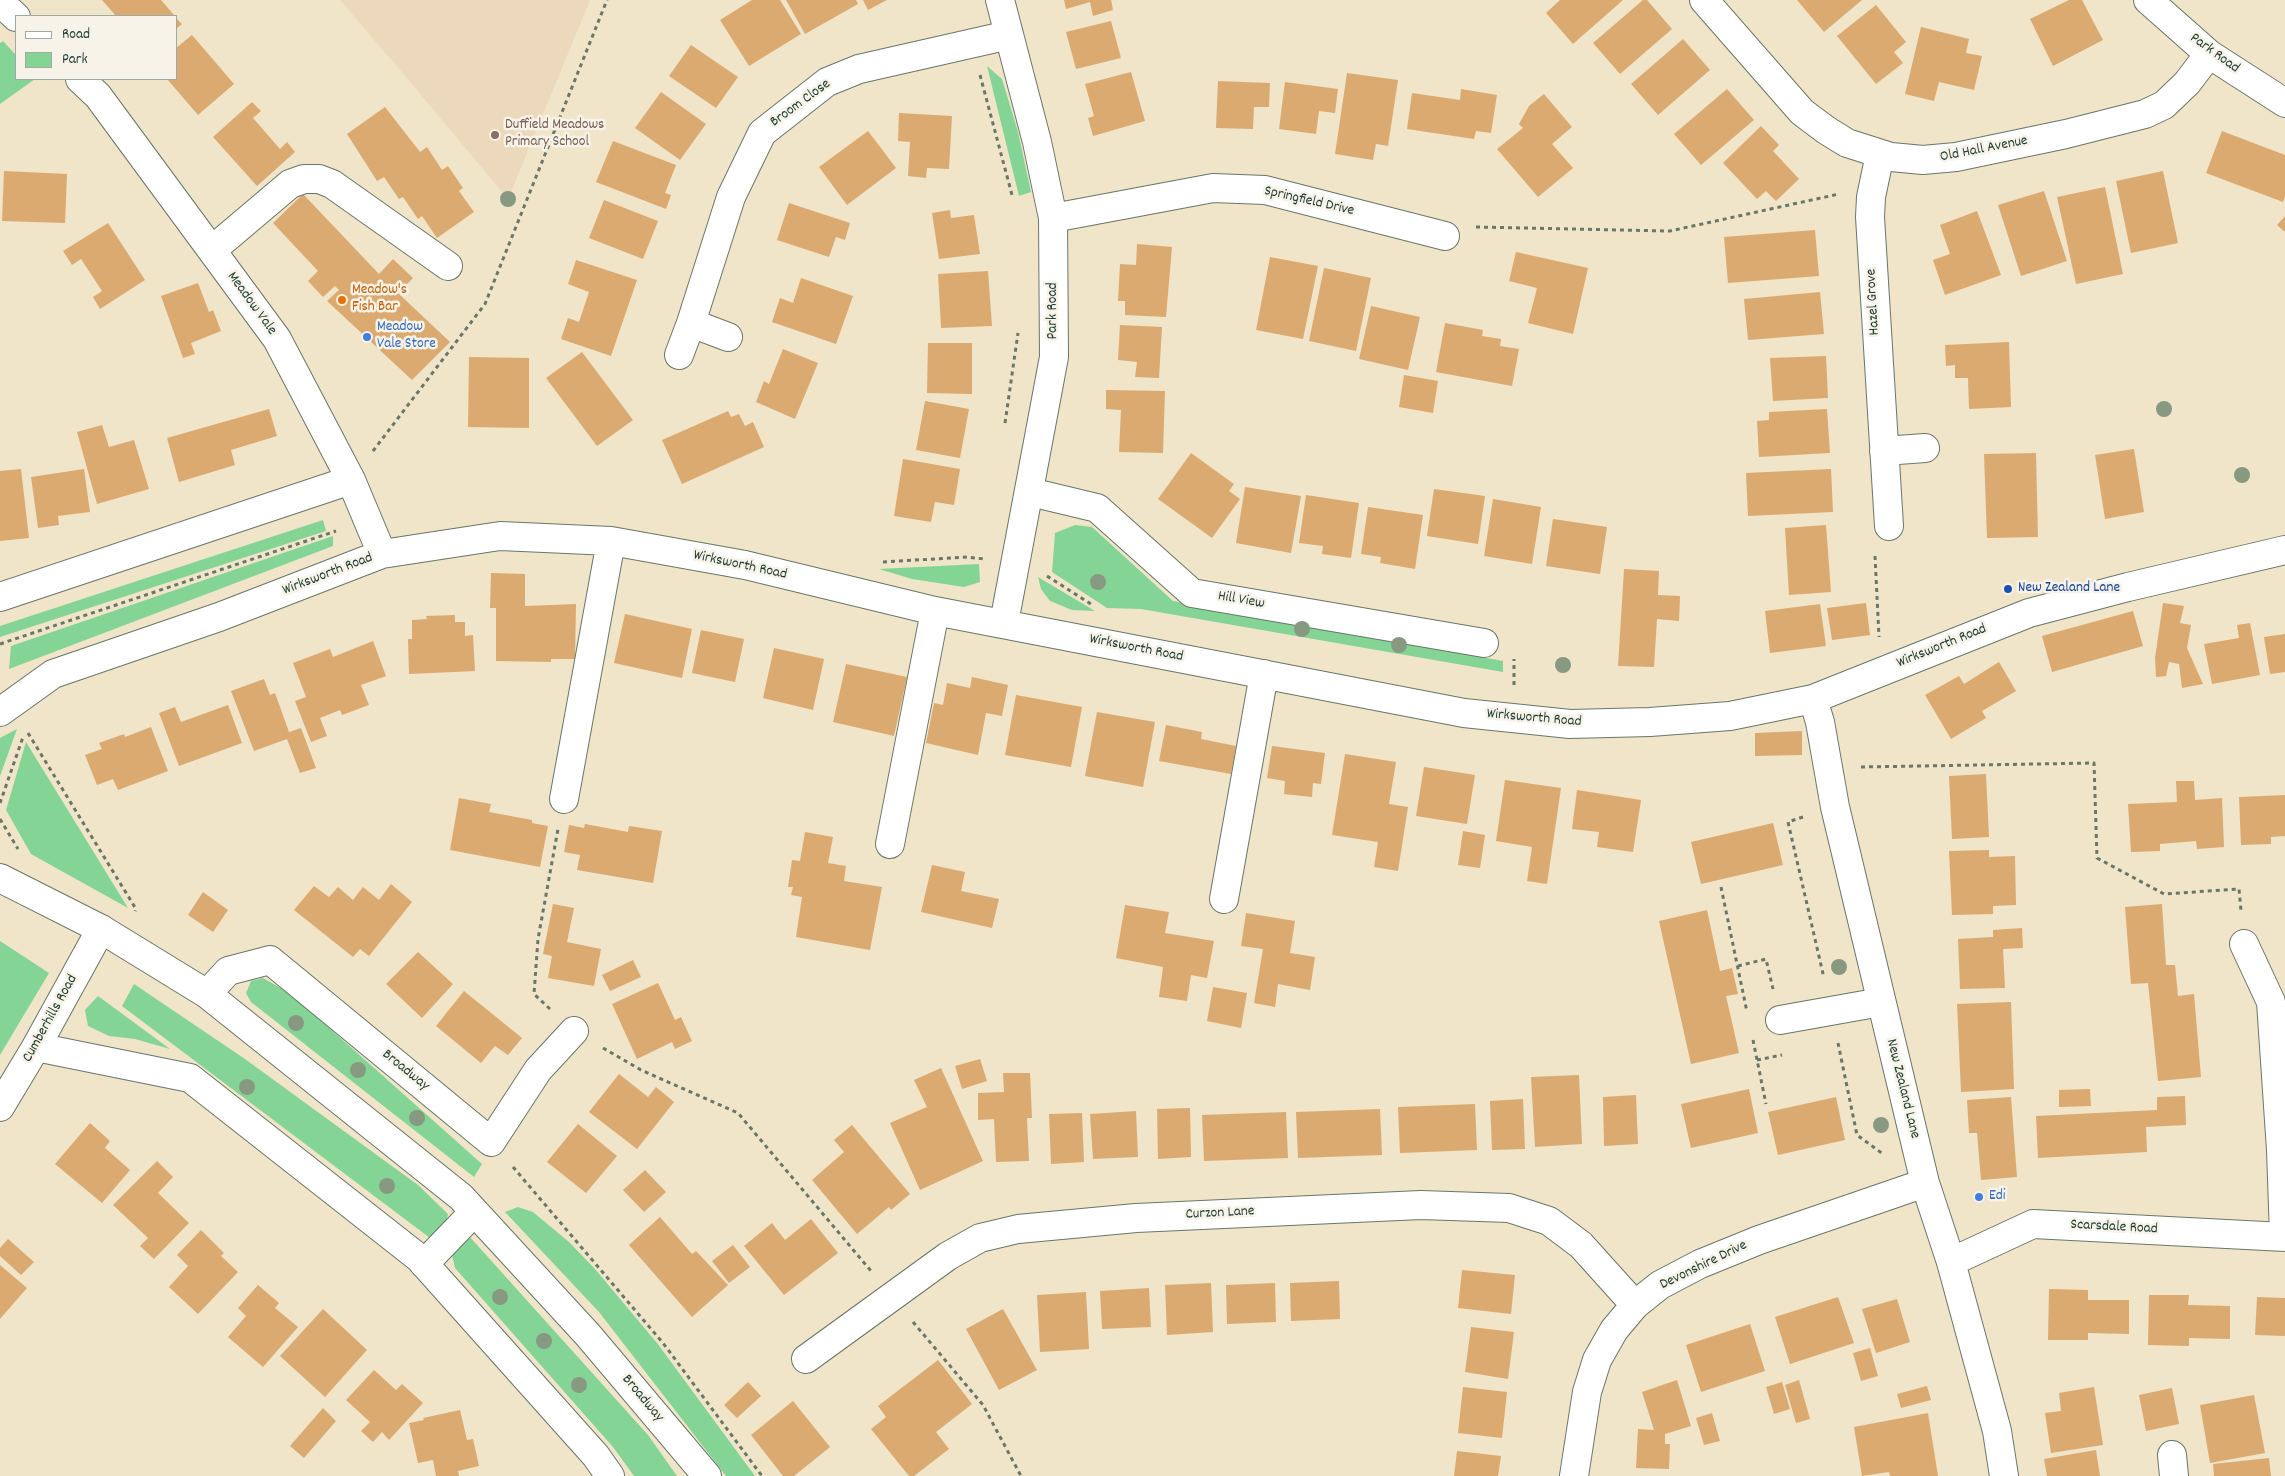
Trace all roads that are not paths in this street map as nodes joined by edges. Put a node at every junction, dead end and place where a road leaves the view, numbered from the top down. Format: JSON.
{"nodes":[{"id":1,"x":1000,"y":0,"type":"edge"},
{"id":2,"x":1704,"y":0,"type":"edge"},
{"id":3,"x":2148,"y":0,"type":"edge"},
{"id":4,"x":0,"y":2,"type":"edge"},
{"id":5,"x":15,"y":16,"type":"edge"},
{"id":6,"x":1009,"y":35,"type":"junction"},
{"id":7,"x":2209,"y":54,"type":"junction"},
{"id":8,"x":81,"y":80,"type":"edge"},
{"id":9,"x":2285,"y":103,"type":"edge"},
{"id":10,"x":1880,"y":154,"type":"junction"},
{"id":11,"x":1053,"y":218,"type":"junction"},
{"id":12,"x":1444,"y":236,"type":"road end"},
{"id":13,"x":212,"y":250,"type":"junction"},
{"id":14,"x":448,"y":266,"type":"dead end"},
{"id":15,"x":691,"y":323,"type":"junction"},
{"id":16,"x":728,"y":337,"type":"dead end"},
{"id":17,"x":679,"y":355,"type":"dead end"},
{"id":18,"x":1925,"y":448,"type":"dead end"},
{"id":19,"x":1884,"y":451,"type":"junction"},
{"id":20,"x":351,"y":480,"type":"junction"},
{"id":21,"x":1030,"y":492,"type":"junction"},
{"id":22,"x":1889,"y":526,"type":"road end"},
{"id":23,"x":611,"y":541,"type":"junction"},
{"id":24,"x":2285,"y":550,"type":"edge"},
{"id":25,"x":382,"y":554,"type":"junction"},
{"id":26,"x":0,"y":597,"type":"edge"},
{"id":27,"x":935,"y":611,"type":"junction"},
{"id":28,"x":1004,"y":623,"type":"junction"},
{"id":29,"x":1484,"y":643,"type":"road end"},
{"id":30,"x":1264,"y":674,"type":"junction"},
{"id":31,"x":1813,"y":699,"type":"junction"},
{"id":32,"x":0,"y":712,"type":"edge"},
{"id":33,"x":564,"y":799,"type":"road end"},
{"id":34,"x":890,"y":844,"type":"dead end"},
{"id":35,"x":0,"y":878,"type":"edge"},
{"id":36,"x":1224,"y":899,"type":"dead end"},
{"id":37,"x":110,"y":935,"type":"junction"},
{"id":38,"x":2244,"y":944,"type":"road end"},
{"id":39,"x":207,"y":994,"type":"junction"},
{"id":40,"x":1881,"y":1002,"type":"junction"},
{"id":41,"x":1780,"y":1020,"type":"dead end"},
{"id":42,"x":574,"y":1031,"type":"road end"},
{"id":43,"x":36,"y":1048,"type":"junction"},
{"id":44,"x":0,"y":1107,"type":"edge"},
{"id":45,"x":1925,"y":1183,"type":"junction"},
{"id":46,"x":474,"y":1212,"type":"junction"},
{"id":47,"x":2284,"y":1236,"type":"edge"},
{"id":48,"x":1951,"y":1262,"type":"junction"},
{"id":49,"x":424,"y":1264,"type":"junction"},
{"id":50,"x":1635,"y":1305,"type":"junction"},
{"id":51,"x":806,"y":1359,"type":"dead end"},
{"id":52,"x":610,"y":1476,"type":"edge"},
{"id":53,"x":707,"y":1476,"type":"edge"},
{"id":54,"x":1574,"y":1476,"type":"edge"},
{"id":55,"x":2004,"y":1476,"type":"edge"}],
"edges":[{"from":1,"to":6,"type":"street","name":"Park Road"},
{"from":2,"to":10,"type":"street","name":"Old Hall Avenue"},
{"from":3,"to":7,"type":"street","name":"Park Road"},
{"from":4,"to":5,"type":"street"},
{"from":6,"to":11,"type":"street","name":"Park Road"},
{"from":6,"to":15,"type":"street","name":"Broom Close"},
{"from":7,"to":9,"type":"street","name":"Park Road"},
{"from":7,"to":10,"type":"street","name":"Old Hall Avenue"},
{"from":8,"to":13,"type":"street","name":"Meadow Vale"},
{"from":10,"to":19,"type":"street","name":"Hazel Grove"},
{"from":11,"to":12,"type":"street","name":"Springfield Drive"},
{"from":11,"to":21,"type":"street","name":"Park Road"},
{"from":13,"to":14,"type":"street"},
{"from":13,"to":20,"type":"street","name":"Meadow Vale"},
{"from":15,"to":16,"type":"street"},
{"from":15,"to":17,"type":"street","name":"Broom Close"},
{"from":18,"to":19,"type":"street"},
{"from":19,"to":22,"type":"street","name":"Hazel Grove"},
{"from":20,"to":25,"type":"street","name":"Meadow Vale"},
{"from":20,"to":26,"type":"street"},
{"from":21,"to":28,"type":"street","name":"Park Road"},
{"from":21,"to":29,"type":"street","name":"Hill View"},
{"from":23,"to":25,"type":"street","name":"Wirksworth Road"},
{"from":23,"to":27,"type":"street","name":"Wirksworth Road"},
{"from":23,"to":33,"type":"street"},
{"from":24,"to":31,"type":"street","name":"Wirksworth Road"},
{"from":25,"to":32,"type":"street","name":"Wirksworth Road"},
{"from":27,"to":28,"type":"street","name":"Wirksworth Road"},
{"from":27,"to":34,"type":"street"},
{"from":28,"to":30,"type":"street","name":"Wirksworth Road"},
{"from":30,"to":31,"type":"street","name":"Wirksworth Road"},
{"from":30,"to":36,"type":"street"},
{"from":31,"to":40,"type":"street","name":"New Zealand Lane"},
{"from":35,"to":37,"type":"street","name":"Broadway"},
{"from":37,"to":39,"type":"street","name":"Broadway"},
{"from":37,"to":43,"type":"street","name":"Cumberhills Road"},
{"from":38,"to":47,"type":"street"},
{"from":39,"to":42,"type":"street","name":"Broadway"},
{"from":39,"to":46,"type":"street","name":"Broadway"},
{"from":40,"to":41,"type":"street"},
{"from":40,"to":45,"type":"street","name":"New Zealand Lane"},
{"from":43,"to":44,"type":"street","name":"Cumberhills Road"},
{"from":43,"to":49,"type":"street"},
{"from":45,"to":48,"type":"street","name":"New Zealand Lane"},
{"from":45,"to":50,"type":"street","name":"Devonshire Drive"},
{"from":46,"to":49,"type":"street"},
{"from":46,"to":53,"type":"street","name":"Broadway"},
{"from":47,"to":48,"type":"street","name":"Scarsdale Road"},
{"from":48,"to":55,"type":"street","name":"New Zealand Lane"},
{"from":49,"to":52,"type":"street"},
{"from":50,"to":51,"type":"street","name":"Curzon Lane"},
{"from":50,"to":54,"type":"street","name":"Devonshire Drive"}]}
